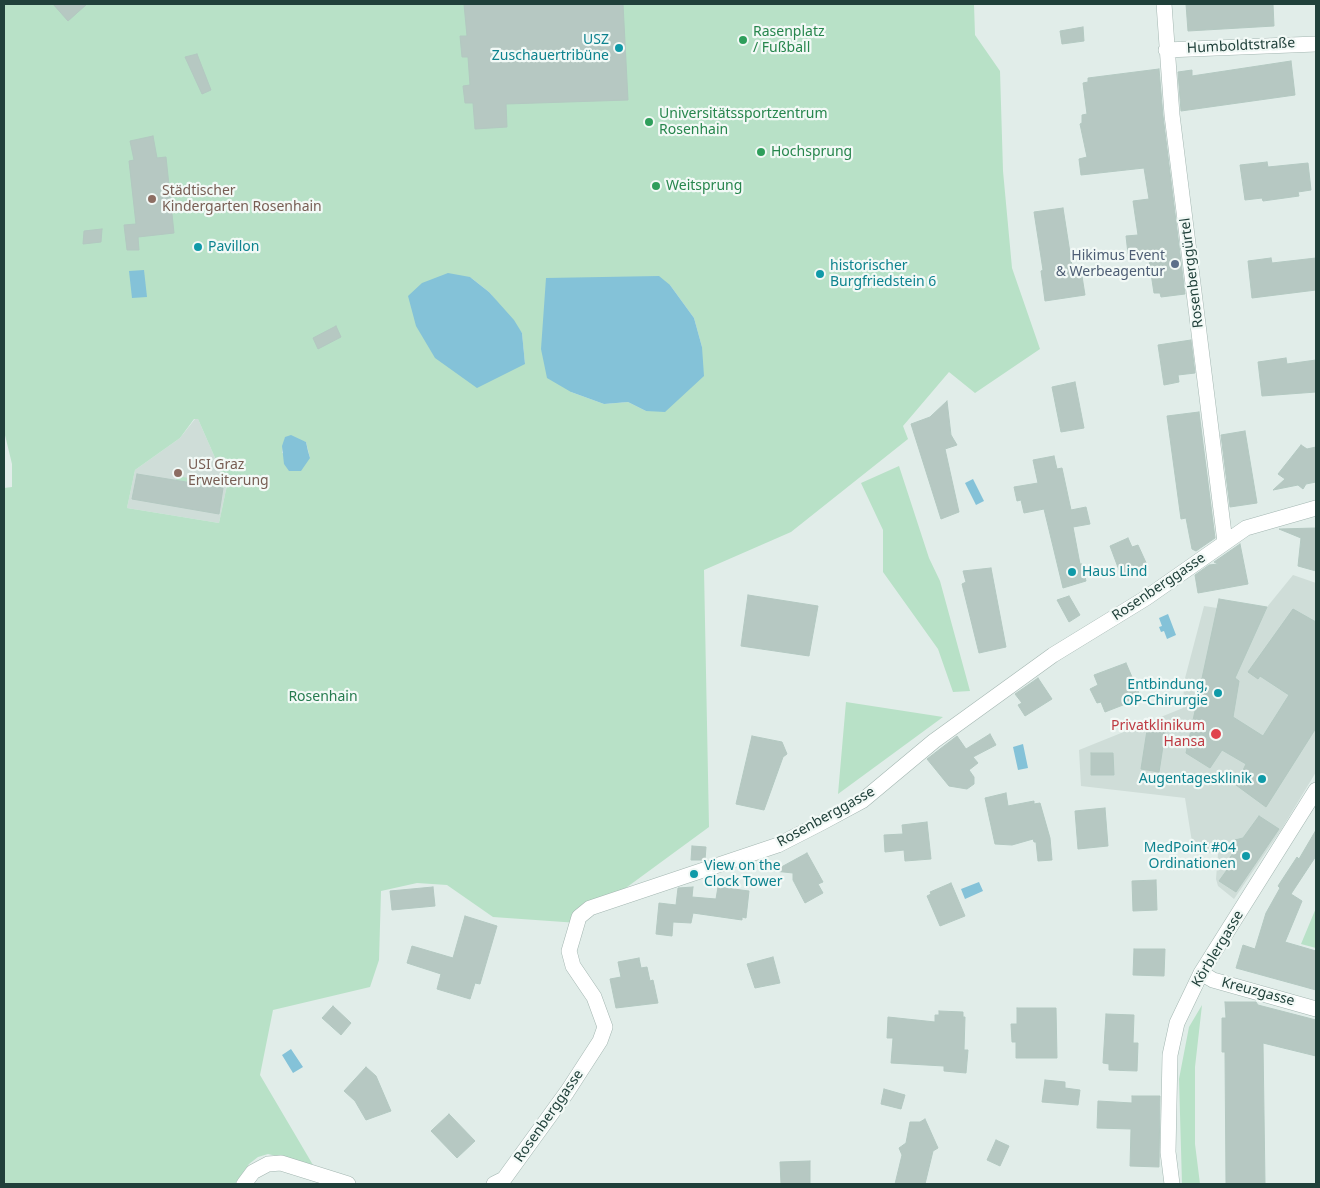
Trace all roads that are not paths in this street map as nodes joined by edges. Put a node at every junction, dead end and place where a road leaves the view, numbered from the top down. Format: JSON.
{"nodes":[{"id":1,"x":1164,"y":4,"type":"edge"},
{"id":2,"x":1316,"y":44,"type":"edge"},
{"id":3,"x":1166,"y":50,"type":"junction"},
{"id":4,"x":1316,"y":508,"type":"edge"},
{"id":5,"x":1225,"y":542,"type":"junction"},
{"id":6,"x":1316,"y":790,"type":"edge"},
{"id":7,"x":1201,"y":973,"type":"junction"},
{"id":8,"x":1316,"y":1008,"type":"edge"},
{"id":9,"x":244,"y":1184,"type":"edge"},
{"id":10,"x":348,"y":1184,"type":"edge"},
{"id":11,"x":494,"y":1184,"type":"edge"},
{"id":12,"x":1172,"y":1184,"type":"edge"}],
"edges":[{"from":1,"to":3,"type":"street","name":"Rosenberggürtel"},
{"from":2,"to":3,"type":"street","name":"Humboldtstraße"},
{"from":3,"to":5,"type":"street","name":"Rosenberggürtel"},
{"from":4,"to":5,"type":"street","name":"Rosenberggasse"},
{"from":5,"to":11,"type":"street","name":"Rosenberggasse"},
{"from":6,"to":7,"type":"street","name":"Körblergasse"},
{"from":7,"to":8,"type":"street","name":"Kreuzgasse"},
{"from":7,"to":12,"type":"street","name":"Körblergasse"},
{"from":9,"to":10,"type":"street"}]}
